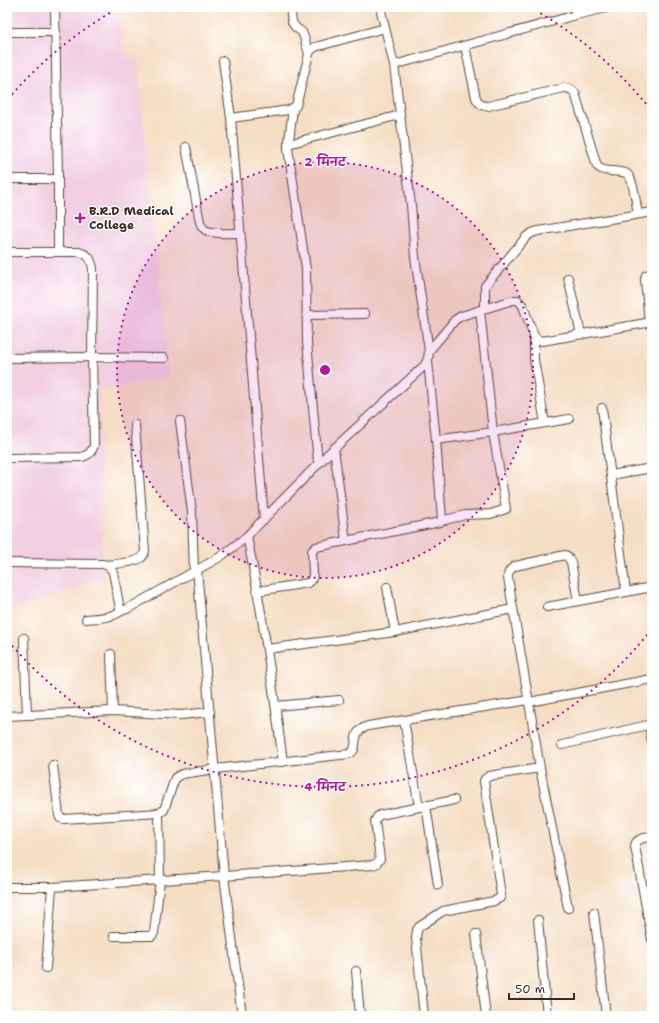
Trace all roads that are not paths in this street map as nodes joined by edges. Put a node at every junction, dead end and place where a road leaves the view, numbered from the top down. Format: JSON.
{"nodes":[{"id":1,"x":55,"y":7,"type":"edge"},
{"id":2,"x":290,"y":7,"type":"edge"},
{"id":3,"x":380,"y":7,"type":"edge"},
{"id":4,"x":611,"y":7,"type":"edge"},
{"id":5,"x":575,"y":11,"type":"edge"},
{"id":6,"x":385,"y":28,"type":"junction"},
{"id":7,"x":7,"y":32,"type":"edge"},
{"id":8,"x":56,"y":32,"type":"junction"},
{"id":9,"x":465,"y":46,"type":"junction"},
{"id":10,"x":309,"y":54,"type":"junction"},
{"id":11,"x":223,"y":61,"type":"dead end"},
{"id":12,"x":394,"y":65,"type":"junction"},
{"id":13,"x":293,"y":109,"type":"junction"},
{"id":14,"x":400,"y":115,"type":"junction"},
{"id":15,"x":231,"y":118,"type":"junction"},
{"id":16,"x":288,"y":144,"type":"junction"},
{"id":17,"x":186,"y":147,"type":"dead end"},
{"id":18,"x":7,"y":179,"type":"edge"},
{"id":19,"x":58,"y":179,"type":"junction"},
{"id":20,"x":652,"y":212,"type":"edge"},
{"id":21,"x":638,"y":214,"type":"junction"},
{"id":22,"x":240,"y":233,"type":"junction"},
{"id":23,"x":7,"y":252,"type":"edge"},
{"id":24,"x":58,"y":252,"type":"junction"},
{"id":25,"x":652,"y":273,"type":"edge"},
{"id":26,"x":568,"y":278,"type":"dead end"},
{"id":27,"x":483,"y":309,"type":"junction"},
{"id":28,"x":365,"y":314,"type":"dead end"},
{"id":29,"x":306,"y":315,"type":"junction"},
{"id":30,"x":651,"y":322,"type":"edge"},
{"id":31,"x":581,"y":334,"type":"junction"},
{"id":32,"x":534,"y":336,"type":"junction"},
{"id":33,"x":429,"y":350,"type":"junction"},
{"id":34,"x":92,"y":357,"type":"junction"},
{"id":35,"x":7,"y":358,"type":"edge"},
{"id":36,"x":164,"y":358,"type":"dead end"},
{"id":37,"x":428,"y":361,"type":"junction"},
{"id":38,"x":602,"y":408,"type":"dead end"},
{"id":39,"x":569,"y":419,"type":"dead end"},
{"id":40,"x":180,"y":421,"type":"dead end"},
{"id":41,"x":545,"y":423,"type":"junction"},
{"id":42,"x":135,"y":425,"type":"dead end"},
{"id":43,"x":493,"y":432,"type":"junction"},
{"id":44,"x":436,"y":440,"type":"junction"},
{"id":45,"x":334,"y":448,"type":"junction"},
{"id":46,"x":7,"y":458,"type":"edge"},
{"id":47,"x":318,"y":464,"type":"junction"},
{"id":48,"x":652,"y":468,"type":"edge"},
{"id":49,"x":611,"y":474,"type":"junction"},
{"id":50,"x":264,"y":519,"type":"junction"},
{"id":51,"x":441,"y":520,"type":"junction"},
{"id":52,"x":247,"y":536,"type":"junction"},
{"id":53,"x":346,"y":541,"type":"junction"},
{"id":54,"x":7,"y":563,"type":"edge"},
{"id":55,"x":106,"y":565,"type":"junction"},
{"id":56,"x":195,"y":570,"type":"junction"},
{"id":57,"x":387,"y":587,"type":"dead end"},
{"id":58,"x":652,"y":587,"type":"edge"},
{"id":59,"x":258,"y":591,"type":"junction"},
{"id":60,"x":626,"y":592,"type":"junction"},
{"id":61,"x":578,"y":601,"type":"junction"},
{"id":62,"x":548,"y":607,"type":"dead end"},
{"id":63,"x":513,"y":609,"type":"junction"},
{"id":64,"x":121,"y":611,"type":"junction"},
{"id":65,"x":86,"y":619,"type":"dead end"},
{"id":66,"x":395,"y":632,"type":"junction"},
{"id":67,"x":24,"y":638,"type":"dead end"},
{"id":68,"x":267,"y":649,"type":"junction"},
{"id":69,"x":111,"y":654,"type":"dead end"},
{"id":70,"x":652,"y":679,"type":"edge"},
{"id":71,"x":339,"y":700,"type":"dead end"},
{"id":72,"x":529,"y":701,"type":"junction"},
{"id":73,"x":276,"y":706,"type":"junction"},
{"id":74,"x":113,"y":711,"type":"junction"},
{"id":75,"x":210,"y":712,"type":"junction"},
{"id":76,"x":27,"y":715,"type":"junction"},
{"id":77,"x":7,"y":716,"type":"edge"},
{"id":78,"x":404,"y":720,"type":"junction"},
{"id":79,"x":651,"y":724,"type":"edge"},
{"id":80,"x":652,"y":743,"type":"edge"},
{"id":81,"x":562,"y":745,"type":"dead end"},
{"id":82,"x":283,"y":762,"type":"junction"},
{"id":83,"x":53,"y":765,"type":"dead end"},
{"id":84,"x":540,"y":768,"type":"junction"},
{"id":85,"x":215,"y":769,"type":"junction"},
{"id":86,"x":454,"y":800,"type":"dead end"},
{"id":87,"x":422,"y":806,"type":"junction"},
{"id":88,"x":159,"y":813,"type":"junction"},
{"id":89,"x":652,"y":837,"type":"edge"},
{"id":90,"x":224,"y":876,"type":"junction"},
{"id":91,"x":160,"y":880,"type":"junction"},
{"id":92,"x":438,"y":884,"type":"dead end"},
{"id":93,"x":9,"y":887,"type":"edge"},
{"id":94,"x":52,"y":887,"type":"junction"},
{"id":95,"x":7,"y":895,"type":"edge"},
{"id":96,"x":568,"y":908,"type":"dead end"},
{"id":97,"x":594,"y":912,"type":"dead end"},
{"id":98,"x":538,"y":920,"type":"dead end"},
{"id":99,"x":476,"y":934,"type":"dead end"},
{"id":100,"x":114,"y":936,"type":"dead end"},
{"id":101,"x":652,"y":940,"type":"edge"},
{"id":102,"x":46,"y":968,"type":"dead end"},
{"id":103,"x":356,"y":970,"type":"dead end"},
{"id":104,"x":242,"y":1016,"type":"edge"},
{"id":105,"x":360,"y":1016,"type":"edge"},
{"id":106,"x":424,"y":1016,"type":"edge"},
{"id":107,"x":486,"y":1016,"type":"edge"},
{"id":108,"x":547,"y":1016,"type":"edge"},
{"id":109,"x":606,"y":1016,"type":"edge"}],
"edges":[{"from":1,"to":8,"type":"street"},
{"from":2,"to":10,"type":"street"},
{"from":3,"to":6,"type":"street"},
{"from":4,"to":5,"type":"street"},
{"from":5,"to":9,"type":"street"},
{"from":6,"to":10,"type":"street"},
{"from":6,"to":12,"type":"street"},
{"from":7,"to":8,"type":"street"},
{"from":8,"to":19,"type":"street"},
{"from":9,"to":12,"type":"street"},
{"from":9,"to":21,"type":"street"},
{"from":10,"to":13,"type":"street"},
{"from":11,"to":15,"type":"street"},
{"from":12,"to":14,"type":"street"},
{"from":13,"to":15,"type":"street"},
{"from":13,"to":16,"type":"street"},
{"from":14,"to":16,"type":"street"},
{"from":14,"to":33,"type":"street"},
{"from":15,"to":22,"type":"street"},
{"from":16,"to":29,"type":"street"},
{"from":17,"to":22,"type":"street"},
{"from":18,"to":19,"type":"street"},
{"from":19,"to":24,"type":"street"},
{"from":20,"to":21,"type":"street"},
{"from":21,"to":27,"type":"street"},
{"from":22,"to":50,"type":"street"},
{"from":23,"to":24,"type":"street"},
{"from":24,"to":34,"type":"street"},
{"from":25,"to":30,"type":"street"},
{"from":26,"to":31,"type":"street"},
{"from":27,"to":32,"type":"street"},
{"from":27,"to":33,"type":"street"},
{"from":27,"to":43,"type":"street"},
{"from":28,"to":29,"type":"street"},
{"from":29,"to":47,"type":"street"},
{"from":30,"to":31,"type":"street"},
{"from":31,"to":32,"type":"street"},
{"from":32,"to":41,"type":"street"},
{"from":33,"to":37,"type":"street"},
{"from":34,"to":35,"type":"street"},
{"from":34,"to":36,"type":"street"},
{"from":34,"to":46,"type":"street"},
{"from":37,"to":44,"type":"street"},
{"from":37,"to":45,"type":"street"},
{"from":38,"to":49,"type":"street"},
{"from":39,"to":41,"type":"street"},
{"from":40,"to":56,"type":"street"},
{"from":41,"to":43,"type":"street"},
{"from":42,"to":55,"type":"street"},
{"from":43,"to":44,"type":"street"},
{"from":43,"to":51,"type":"street"},
{"from":44,"to":51,"type":"street"},
{"from":45,"to":47,"type":"street"},
{"from":45,"to":53,"type":"street"},
{"from":47,"to":50,"type":"street"},
{"from":48,"to":49,"type":"street"},
{"from":49,"to":60,"type":"street"},
{"from":50,"to":52,"type":"street"},
{"from":51,"to":53,"type":"street"},
{"from":52,"to":56,"type":"street"},
{"from":52,"to":59,"type":"street"},
{"from":53,"to":59,"type":"street"},
{"from":54,"to":55,"type":"street"},
{"from":55,"to":64,"type":"street"},
{"from":56,"to":64,"type":"street"},
{"from":56,"to":75,"type":"street"},
{"from":57,"to":66,"type":"street"},
{"from":58,"to":60,"type":"street"},
{"from":59,"to":68,"type":"street"},
{"from":60,"to":61,"type":"street"},
{"from":61,"to":62,"type":"street"},
{"from":61,"to":63,"type":"street"},
{"from":63,"to":66,"type":"street"},
{"from":63,"to":72,"type":"street"},
{"from":64,"to":65,"type":"street"},
{"from":66,"to":68,"type":"street"},
{"from":67,"to":76,"type":"street"},
{"from":68,"to":73,"type":"street"},
{"from":69,"to":74,"type":"street"},
{"from":70,"to":72,"type":"street"},
{"from":71,"to":73,"type":"street"},
{"from":72,"to":78,"type":"street"},
{"from":72,"to":84,"type":"street"},
{"from":73,"to":82,"type":"street"},
{"from":74,"to":75,"type":"street"},
{"from":74,"to":76,"type":"street"},
{"from":75,"to":85,"type":"street"},
{"from":76,"to":77,"type":"street"},
{"from":78,"to":82,"type":"street"},
{"from":78,"to":87,"type":"street"},
{"from":79,"to":80,"type":"street"},
{"from":79,"to":81,"type":"street"},
{"from":82,"to":85,"type":"street"},
{"from":83,"to":88,"type":"street"},
{"from":84,"to":96,"type":"street"},
{"from":84,"to":106,"type":"street"},
{"from":85,"to":88,"type":"street"},
{"from":85,"to":90,"type":"street"},
{"from":86,"to":87,"type":"street"},
{"from":87,"to":90,"type":"street"},
{"from":87,"to":92,"type":"street"},
{"from":88,"to":91,"type":"street"},
{"from":89,"to":101,"type":"street"},
{"from":90,"to":91,"type":"street"},
{"from":90,"to":104,"type":"street"},
{"from":91,"to":94,"type":"street"},
{"from":91,"to":100,"type":"street"},
{"from":93,"to":94,"type":"street"},
{"from":93,"to":95,"type":"street"},
{"from":94,"to":102,"type":"street"},
{"from":97,"to":109,"type":"street"},
{"from":98,"to":108,"type":"street"},
{"from":99,"to":107,"type":"street"},
{"from":103,"to":105,"type":"street"}]}
